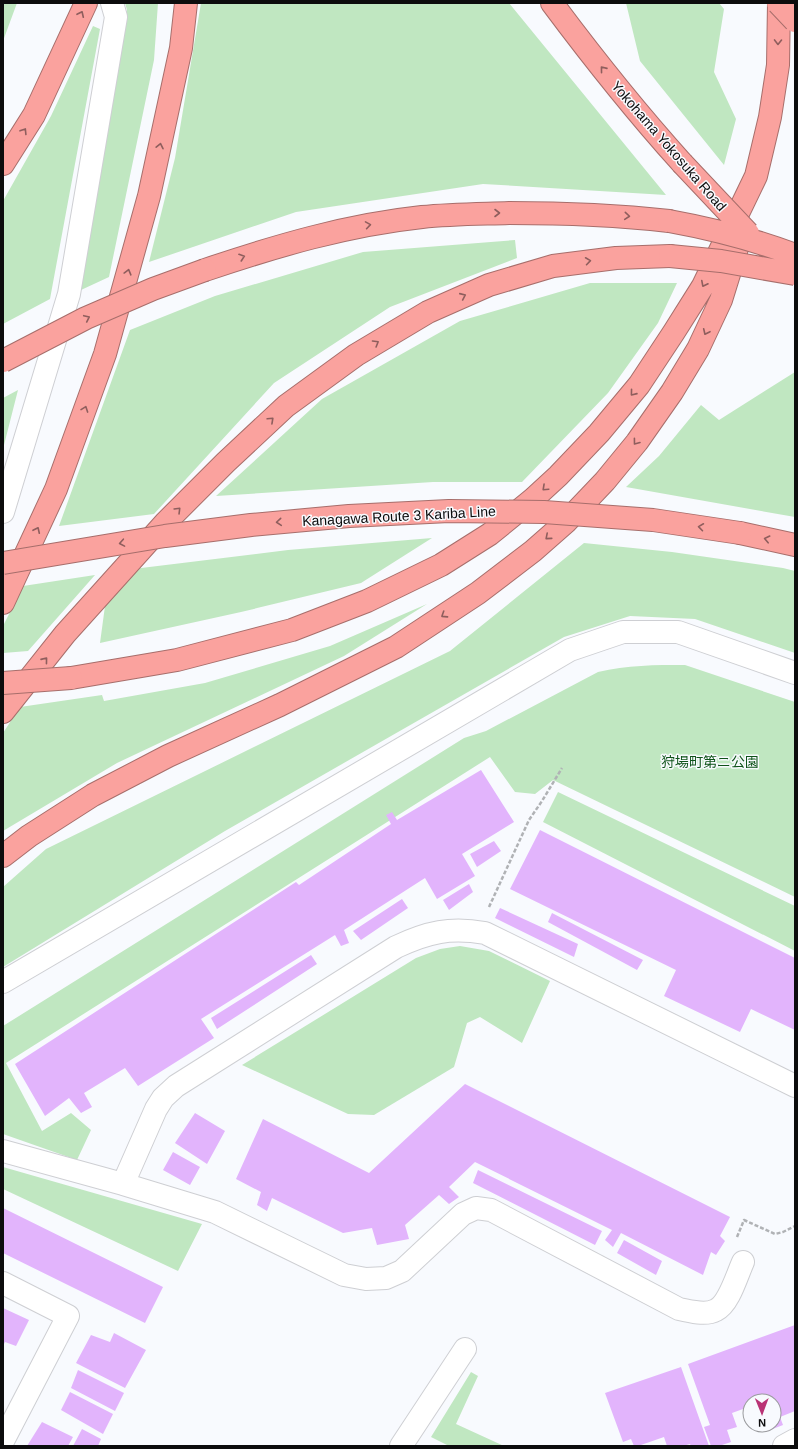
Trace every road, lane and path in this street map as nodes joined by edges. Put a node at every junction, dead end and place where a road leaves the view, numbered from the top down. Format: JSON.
{"nodes":[{"id":1,"x":86,"y":3,"type":"edge"},
{"id":2,"x":112,"y":3,"type":"edge"},
{"id":3,"x":186,"y":3,"type":"edge"},
{"id":4,"x":552,"y":3,"type":"edge"},
{"id":5,"x":779,"y":3,"type":"edge"},
{"id":6,"x":795,"y":21,"type":"edge"},
{"id":7,"x":3,"y":164,"type":"edge"},
{"id":8,"x":756,"y":176,"type":"junction"},
{"id":9,"x":795,"y":255,"type":"edge"},
{"id":10,"x":795,"y":274,"type":"edge"},
{"id":11,"x":795,"y":280,"type":"edge"},
{"id":12,"x":3,"y":361,"type":"edge"},
{"id":13,"x":3,"y":512,"type":"edge"},
{"id":14,"x":795,"y":545,"type":"edge"},
{"id":15,"x":3,"y":564,"type":"edge"},
{"id":16,"x":3,"y":603,"type":"edge"},
{"id":17,"x":795,"y":673,"type":"edge"},
{"id":18,"x":3,"y":683,"type":"edge"},
{"id":19,"x":3,"y":712,"type":"edge"},
{"id":20,"x":562,"y":768,"type":"dead end"},
{"id":21,"x":3,"y":856,"type":"edge"},
{"id":22,"x":473,"y":931,"type":"junction"},
{"id":23,"x":3,"y":982,"type":"edge"},
{"id":24,"x":795,"y":1086,"type":"edge"},
{"id":25,"x":3,"y":1151,"type":"edge"},
{"id":26,"x":123,"y":1184,"type":"junction"},
{"id":27,"x":795,"y":1226,"type":"edge"},
{"id":28,"x":784,"y":1232,"type":"dead end"},
{"id":29,"x":743,"y":1262,"type":"dead end"},
{"id":30,"x":3,"y":1283,"type":"edge"},
{"id":31,"x":465,"y":1349,"type":"dead end"},
{"id":32,"x":795,"y":1440,"type":"edge"},
{"id":33,"x":3,"y":1441,"type":"edge"},
{"id":34,"x":401,"y":1446,"type":"edge"},
{"id":35,"x":784,"y":1446,"type":"edge"}],
"edges":[{"from":7,"to":1,"type":"highway","one_way":true},
{"from":2,"to":13,"type":"street"},
{"from":16,"to":3,"type":"highway","one_way":true},
{"from":11,"to":4,"type":"highway","name":"Yokohama Yokosuka Road","one_way":true,"bridge":true},
{"from":5,"to":6,"type":"highway","bridge":true},
{"from":5,"to":8,"type":"highway","one_way":true},
{"from":8,"to":18,"type":"highway","one_way":true,"bridge":true},
{"from":8,"to":21,"type":"highway","one_way":true},
{"from":12,"to":9,"type":"highway","one_way":true,"bridge":true},
{"from":19,"to":10,"type":"highway","one_way":true,"bridge":true},
{"from":14,"to":15,"type":"highway","name":"Kanagawa Route 3 Kariba Line","one_way":true,"bridge":true},
{"from":17,"to":23,"type":"street"},
{"from":20,"to":22,"type":"path"},
{"from":22,"to":24,"type":"street"},
{"from":22,"to":26,"type":"street"},
{"from":25,"to":26,"type":"street"},
{"from":26,"to":29,"type":"street"},
{"from":27,"to":28,"type":"path"},
{"from":30,"to":33,"type":"street"},
{"from":31,"to":34,"type":"street"},
{"from":32,"to":35,"type":"street"}]}
